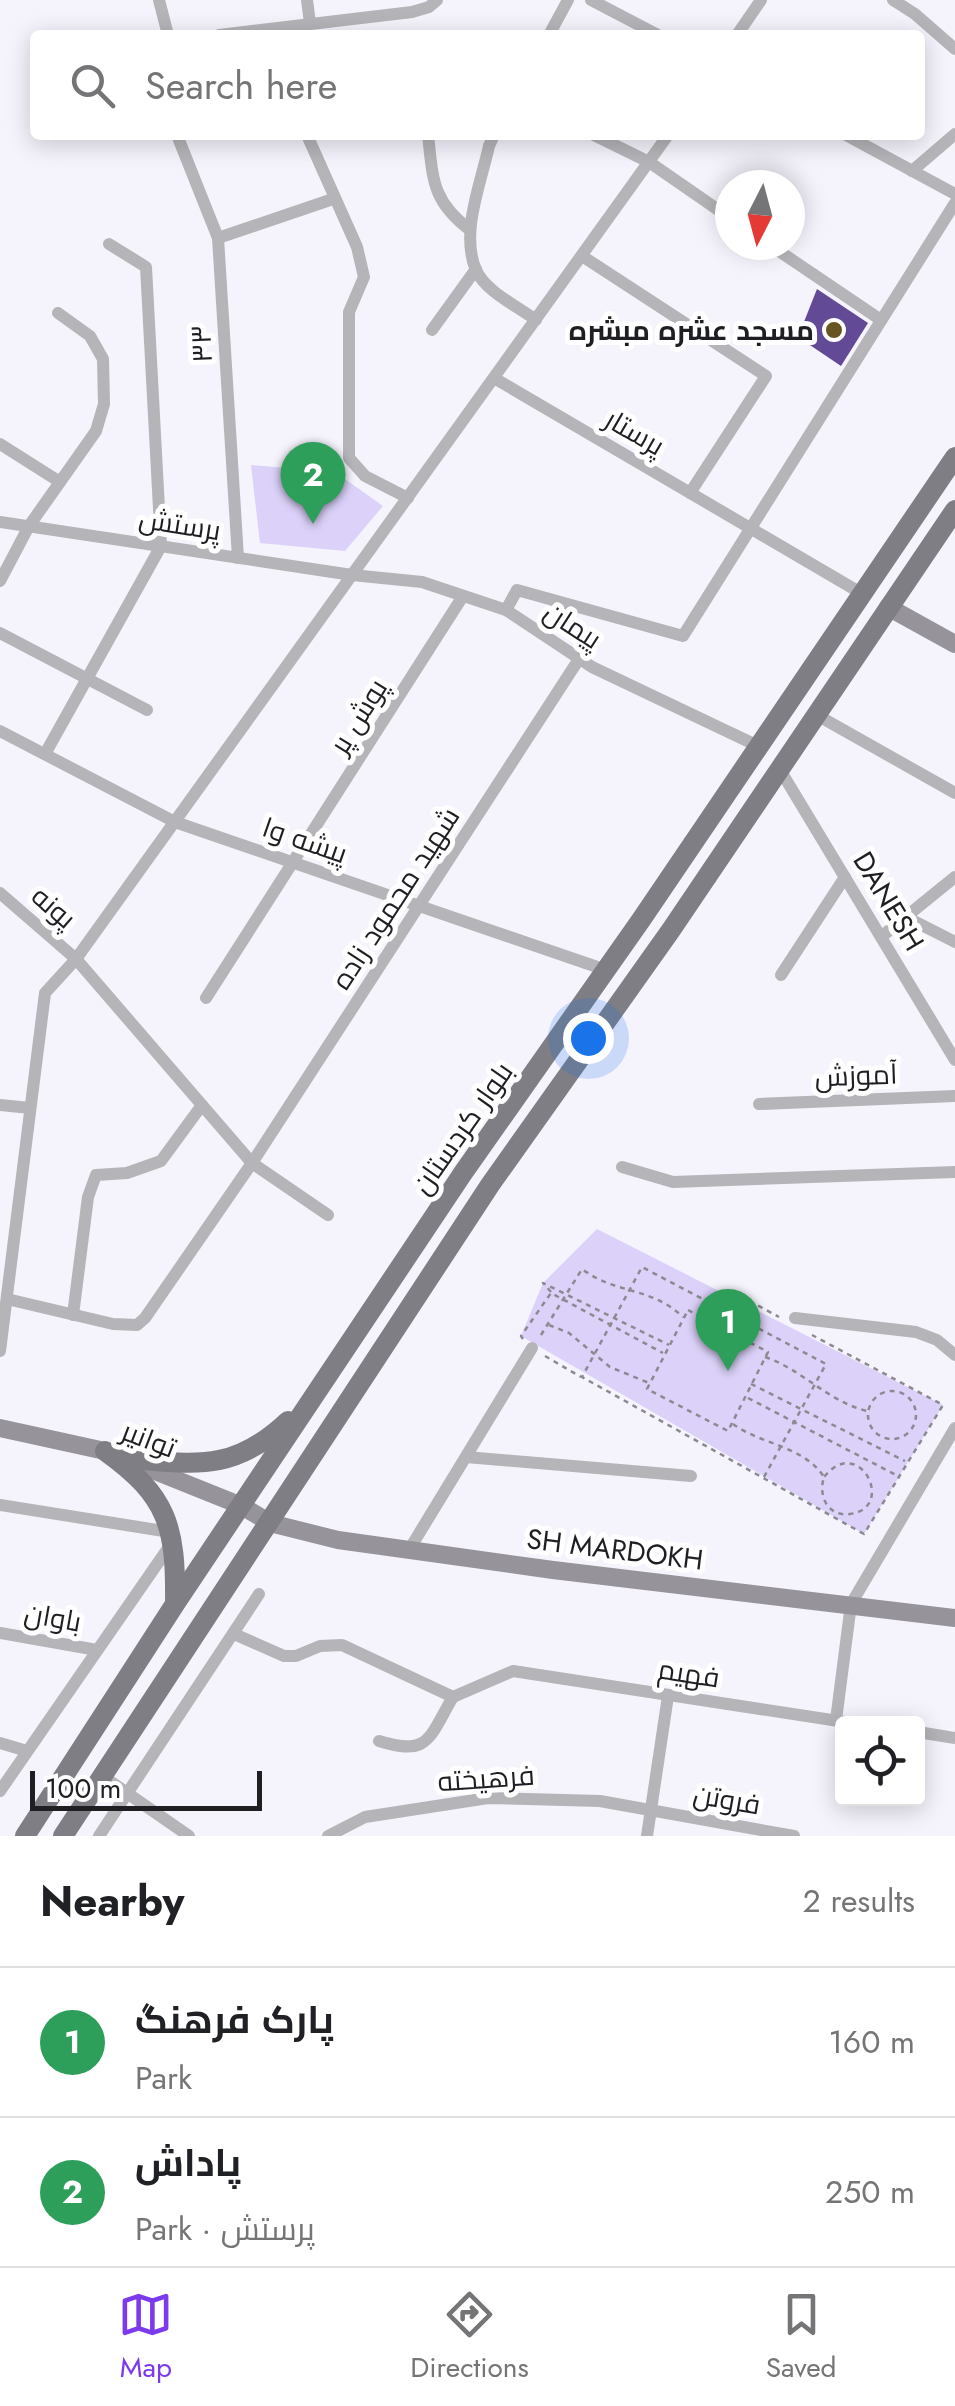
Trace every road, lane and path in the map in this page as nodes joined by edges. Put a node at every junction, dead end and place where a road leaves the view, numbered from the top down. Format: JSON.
{"nodes":[{"id":1,"x":159,"y":0,"type":"edge"},
{"id":2,"x":308,"y":0,"type":"edge"},
{"id":3,"x":436,"y":0,"type":"edge"},
{"id":4,"x":568,"y":0,"type":"edge"},
{"id":5,"x":590,"y":0,"type":"edge"},
{"id":6,"x":761,"y":0,"type":"edge"},
{"id":7,"x":893,"y":0,"type":"edge"},
{"id":8,"x":310,"y":23,"type":"junction"},
{"id":9,"x":167,"y":30,"type":"edge"},
{"id":10,"x":257,"y":30,"type":"edge"},
{"id":11,"x":552,"y":30,"type":"edge"},
{"id":12,"x":648,"y":30,"type":"edge"},
{"id":13,"x":741,"y":30,"type":"edge"},
{"id":14,"x":955,"y":49,"type":"edge"},
{"id":15,"x":955,"y":134,"type":"edge"},
{"id":16,"x":179,"y":140,"type":"edge"},
{"id":17,"x":310,"y":140,"type":"edge"},
{"id":18,"x":429,"y":140,"type":"edge"},
{"id":19,"x":492,"y":140,"type":"edge"},
{"id":20,"x":604,"y":140,"type":"edge"},
{"id":21,"x":664,"y":140,"type":"edge"},
{"id":22,"x":855,"y":140,"type":"edge"},
{"id":23,"x":649,"y":162,"type":"junction"},
{"id":24,"x":912,"y":170,"type":"junction"},
{"id":25,"x":955,"y":194,"type":"edge"},
{"id":26,"x":333,"y":199,"type":"junction"},
{"id":27,"x":955,"y":202,"type":"edge"},
{"id":28,"x":715,"y":208,"type":"edge"},
{"id":29,"x":470,"y":230,"type":"junction"},
{"id":30,"x":218,"y":238,"type":"junction"},
{"id":31,"x":109,"y":244,"type":"dead end"},
{"id":32,"x":582,"y":256,"type":"junction"},
{"id":33,"x":792,"y":260,"type":"edge"},
{"id":34,"x":476,"y":269,"type":"junction"},
{"id":35,"x":58,"y":313,"type":"dead end"},
{"id":36,"x":536,"y":320,"type":"junction"},
{"id":37,"x":881,"y":320,"type":"junction"},
{"id":38,"x":432,"y":330,"type":"dead end"},
{"id":39,"x":494,"y":378,"type":"junction"},
{"id":40,"x":0,"y":444,"type":"edge"},
{"id":41,"x":955,"y":458,"type":"edge"},
{"id":42,"x":60,"y":482,"type":"junction"},
{"id":43,"x":690,"y":493,"type":"junction"},
{"id":44,"x":408,"y":498,"type":"junction"},
{"id":45,"x":954,"y":514,"type":"edge"},
{"id":46,"x":0,"y":522,"type":"edge"},
{"id":47,"x":29,"y":526,"type":"junction"},
{"id":48,"x":750,"y":528,"type":"junction"},
{"id":49,"x":161,"y":546,"type":"junction"},
{"id":50,"x":238,"y":558,"type":"junction"},
{"id":51,"x":352,"y":575,"type":"junction"},
{"id":52,"x":0,"y":580,"type":"edge"},
{"id":53,"x":861,"y":594,"type":"junction"},
{"id":54,"x":464,"y":596,"type":"junction"},
{"id":55,"x":888,"y":607,"type":"junction"},
{"id":56,"x":506,"y":610,"type":"junction"},
{"id":57,"x":0,"y":633,"type":"edge"},
{"id":58,"x":955,"y":644,"type":"edge"},
{"id":59,"x":579,"y":659,"type":"junction"},
{"id":60,"x":86,"y":680,"type":"junction"},
{"id":61,"x":147,"y":710,"type":"dead end"},
{"id":62,"x":815,"y":714,"type":"junction"},
{"id":63,"x":0,"y":731,"type":"edge"},
{"id":64,"x":758,"y":746,"type":"junction"},
{"id":65,"x":45,"y":754,"type":"junction"},
{"id":66,"x":780,"y":768,"type":"junction"},
{"id":67,"x":955,"y":794,"type":"edge"},
{"id":68,"x":175,"y":822,"type":"junction"},
{"id":69,"x":294,"y":863,"type":"junction"},
{"id":70,"x":845,"y":877,"type":"junction"},
{"id":71,"x":955,"y":877,"type":"edge"},
{"id":72,"x":0,"y":893,"type":"edge"},
{"id":73,"x":420,"y":906,"type":"junction"},
{"id":74,"x":906,"y":917,"type":"junction"},
{"id":75,"x":881,"y":937,"type":"junction"},
{"id":76,"x":955,"y":942,"type":"edge"},
{"id":77,"x":76,"y":960,"type":"junction"},
{"id":78,"x":606,"y":970,"type":"junction"},
{"id":79,"x":780,"y":975,"type":"dead end"},
{"id":80,"x":206,"y":998,"type":"dead end"},
{"id":81,"x":955,"y":1060,"type":"edge"},
{"id":82,"x":955,"y":1096,"type":"edge"},
{"id":83,"x":0,"y":1104,"type":"edge"},
{"id":84,"x":759,"y":1104,"type":"dead end"},
{"id":85,"x":202,"y":1105,"type":"junction"},
{"id":86,"x":30,"y":1108,"type":"junction"},
{"id":87,"x":252,"y":1163,"type":"junction"},
{"id":88,"x":622,"y":1167,"type":"dead end"},
{"id":89,"x":955,"y":1172,"type":"edge"},
{"id":90,"x":328,"y":1215,"type":"dead end"},
{"id":91,"x":7,"y":1233,"type":"edge"},
{"id":92,"x":630,"y":1290,"type":"junction"},
{"id":93,"x":565,"y":1293,"type":"junction"},
{"id":94,"x":552,"y":1294,"type":"junction"},
{"id":95,"x":6,"y":1299,"type":"junction"},
{"id":96,"x":560,"y":1300,"type":"junction"},
{"id":97,"x":733,"y":1314,"type":"junction"},
{"id":98,"x":73,"y":1315,"type":"junction"},
{"id":99,"x":615,"y":1317,"type":"junction"},
{"id":100,"x":684,"y":1318,"type":"junction"},
{"id":101,"x":793,"y":1322,"type":"junction"},
{"id":102,"x":548,"y":1325,"type":"junction"},
{"id":103,"x":610,"y":1326,"type":"junction"},
{"id":104,"x":2,"y":1327,"type":"edge"},
{"id":105,"x":670,"y":1346,"type":"junction"},
{"id":106,"x":532,"y":1348,"type":"junction"},
{"id":107,"x":0,"y":1352,"type":"edge"},
{"id":108,"x":666,"y":1354,"type":"junction"},
{"id":109,"x":955,"y":1355,"type":"edge"},
{"id":110,"x":594,"y":1356,"type":"junction"},
{"id":111,"x":766,"y":1358,"type":"junction"},
{"id":112,"x":582,"y":1378,"type":"junction"},
{"id":113,"x":650,"y":1383,"type":"junction"},
{"id":114,"x":751,"y":1384,"type":"junction"},
{"id":115,"x":814,"y":1386,"type":"junction"},
{"id":116,"x":745,"y":1396,"type":"junction"},
{"id":117,"x":311,"y":1399,"type":"junction"},
{"id":118,"x":800,"y":1411,"type":"junction"},
{"id":119,"x":868,"y":1411,"type":"junction"},
{"id":120,"x":795,"y":1421,"type":"junction"},
{"id":121,"x":732,"y":1423,"type":"junction"},
{"id":122,"x":0,"y":1428,"type":"edge"},
{"id":123,"x":955,"y":1428,"type":"edge"},
{"id":124,"x":781,"y":1447,"type":"junction"},
{"id":125,"x":105,"y":1451,"type":"junction"},
{"id":126,"x":466,"y":1457,"type":"junction"},
{"id":127,"x":128,"y":1459,"type":"junction"},
{"id":128,"x":906,"y":1462,"type":"junction"},
{"id":129,"x":691,"y":1476,"type":"dead end"},
{"id":130,"x":824,"y":1476,"type":"junction"},
{"id":131,"x":897,"y":1476,"type":"junction"},
{"id":132,"x":764,"y":1477,"type":"junction"},
{"id":133,"x":0,"y":1505,"type":"edge"},
{"id":134,"x":242,"y":1506,"type":"junction"},
{"id":135,"x":270,"y":1523,"type":"junction"},
{"id":136,"x":171,"y":1537,"type":"junction"},
{"id":137,"x":409,"y":1550,"type":"junction"},
{"id":138,"x":260,"y":1594,"type":"dead end"},
{"id":139,"x":174,"y":1604,"type":"junction"},
{"id":140,"x":851,"y":1604,"type":"junction"},
{"id":141,"x":955,"y":1618,"type":"edge"},
{"id":142,"x":0,"y":1633,"type":"edge"},
{"id":143,"x":234,"y":1634,"type":"junction"},
{"id":144,"x":97,"y":1650,"type":"junction"},
{"id":145,"x":668,"y":1696,"type":"junction"},
{"id":146,"x":454,"y":1698,"type":"junction"},
{"id":147,"x":837,"y":1716,"type":"edge"},
{"id":148,"x":835,"y":1720,"type":"edge"},
{"id":149,"x":925,"y":1733,"type":"edge"},
{"id":150,"x":955,"y":1738,"type":"edge"},
{"id":151,"x":379,"y":1741,"type":"dead end"},
{"id":152,"x":0,"y":1744,"type":"edge"},
{"id":153,"x":27,"y":1751,"type":"junction"},
{"id":154,"x":104,"y":1777,"type":"junction"},
{"id":155,"x":0,"y":1791,"type":"edge"},
{"id":156,"x":126,"y":1793,"type":"junction"},
{"id":157,"x":651,"y":1811,"type":"junction"},
{"id":158,"x":24,"y":1836,"type":"edge"},
{"id":159,"x":63,"y":1836,"type":"edge"},
{"id":160,"x":99,"y":1836,"type":"edge"},
{"id":161,"x":189,"y":1836,"type":"edge"},
{"id":162,"x":328,"y":1836,"type":"edge"},
{"id":163,"x":647,"y":1836,"type":"edge"},
{"id":164,"x":794,"y":1836,"type":"edge"}],
"edges":[{"from":1,"to":9,"type":"street"},
{"from":2,"to":8,"type":"street"},
{"from":3,"to":8,"type":"street"},
{"from":4,"to":11,"type":"street"},
{"from":5,"to":12,"type":"street"},
{"from":6,"to":13,"type":"street"},
{"from":7,"to":14,"type":"street"},
{"from":8,"to":10,"type":"street"},
{"from":15,"to":24,"type":"street"},
{"from":16,"to":30,"type":"street","name":"۳۳"},
{"from":17,"to":26,"type":"street"},
{"from":18,"to":29,"type":"street"},
{"from":19,"to":29,"type":"street"},
{"from":20,"to":23,"type":"street"},
{"from":21,"to":23,"type":"street"},
{"from":22,"to":24,"type":"street"},
{"from":23,"to":28,"type":"street"},
{"from":23,"to":32,"type":"street"},
{"from":24,"to":25,"type":"street"},
{"from":26,"to":30,"type":"street"},
{"from":26,"to":44,"type":"street"},
{"from":27,"to":37,"type":"street"},
{"from":29,"to":34,"type":"street"},
{"from":30,"to":50,"type":"street","name":"۳۳"},
{"from":31,"to":49,"type":"street"},
{"from":32,"to":36,"type":"street"},
{"from":32,"to":43,"type":"street"},
{"from":33,"to":37,"type":"street"},
{"from":34,"to":36,"type":"street"},
{"from":34,"to":38,"type":"street"},
{"from":35,"to":42,"type":"street"},
{"from":36,"to":39,"type":"street"},
{"from":37,"to":48,"type":"street"},
{"from":39,"to":43,"type":"street","name":"پرستار"},
{"from":39,"to":44,"type":"street"},
{"from":40,"to":42,"type":"street"},
{"from":41,"to":53,"type":"main road","name":"بلوار کردستان"},
{"from":42,"to":47,"type":"street"},
{"from":43,"to":48,"type":"street","name":"پرستار"},
{"from":44,"to":51,"type":"street"},
{"from":45,"to":55,"type":"main road","name":"بلوار کردستان"},
{"from":46,"to":47,"type":"street","name":"پرستش"},
{"from":47,"to":49,"type":"street","name":"پرستش"},
{"from":47,"to":52,"type":"street"},
{"from":48,"to":53,"type":"street","name":"پرستار"},
{"from":48,"to":56,"type":"street"},
{"from":49,"to":50,"type":"street","name":"پرستش"},
{"from":49,"to":60,"type":"street"},
{"from":50,"to":51,"type":"street","name":"پرستش"},
{"from":51,"to":54,"type":"street","name":"پیمان"},
{"from":51,"to":68,"type":"street"},
{"from":53,"to":64,"type":"main road","name":"بلوار کردستان"},
{"from":54,"to":56,"type":"street","name":"پیمان"},
{"from":54,"to":69,"type":"street","name":"پوش پر"},
{"from":55,"to":58,"type":"street"},
{"from":55,"to":62,"type":"main road","name":"بلوار کردستان"},
{"from":56,"to":59,"type":"street","name":"پیمان"},
{"from":57,"to":60,"type":"street"},
{"from":59,"to":64,"type":"street","name":"پیمان"},
{"from":59,"to":73,"type":"street","name":"شهید محمود زاده"},
{"from":60,"to":61,"type":"street"},
{"from":60,"to":65,"type":"street"},
{"from":62,"to":66,"type":"main road","name":"بلوار کردستان"},
{"from":62,"to":67,"type":"street"},
{"from":63,"to":65,"type":"street","name":"پیشه وا"},
{"from":64,"to":78,"type":"main road","name":"بلوار کردستان"},
{"from":65,"to":68,"type":"street","name":"پیشه وا"},
{"from":66,"to":70,"type":"street","name":"DANESH"},
{"from":66,"to":135,"type":"main road","name":"بلوار کردستان"},
{"from":68,"to":69,"type":"street","name":"پیشه وا"},
{"from":68,"to":77,"type":"street"},
{"from":69,"to":73,"type":"street","name":"پیشه وا"},
{"from":69,"to":80,"type":"street","name":"پوش پر"},
{"from":70,"to":75,"type":"street","name":"DANESH"},
{"from":70,"to":79,"type":"street"},
{"from":71,"to":74,"type":"street"},
{"from":72,"to":77,"type":"street","name":"پونه"},
{"from":73,"to":78,"type":"street","name":"پیشه وا"},
{"from":73,"to":87,"type":"street","name":"شهید محمود زاده"},
{"from":74,"to":75,"type":"street"},
{"from":74,"to":76,"type":"street"},
{"from":75,"to":81,"type":"street","name":"DANESH"},
{"from":77,"to":85,"type":"street","name":"پونه"},
{"from":77,"to":86,"type":"street"},
{"from":78,"to":117,"type":"main road","name":"بلوار کردستان"},
{"from":82,"to":84,"type":"street","name":"آموزش"},
{"from":83,"to":86,"type":"street"},
{"from":85,"to":87,"type":"street","name":"پونه"},
{"from":85,"to":98,"type":"street"},
{"from":86,"to":91,"type":"street"},
{"from":87,"to":90,"type":"street","name":"پونه"},
{"from":87,"to":98,"type":"street","name":"شهید محمود زاده"},
{"from":88,"to":89,"type":"street"},
{"from":91,"to":95,"type":"street"},
{"from":92,"to":93,"type":"path"},
{"from":92,"to":97,"type":"path"},
{"from":92,"to":99,"type":"path"},
{"from":92,"to":100,"type":"path"},
{"from":93,"to":94,"type":"path"},
{"from":93,"to":96,"type":"path"},
{"from":93,"to":99,"type":"path"},
{"from":94,"to":96,"type":"path"},
{"from":94,"to":106,"type":"path"},
{"from":95,"to":98,"type":"street"},
{"from":95,"to":104,"type":"street"},
{"from":96,"to":102,"type":"path"},
{"from":96,"to":103,"type":"path"},
{"from":97,"to":101,"type":"path"},
{"from":97,"to":115,"type":"path"},
{"from":99,"to":103,"type":"path"},
{"from":99,"to":105,"type":"path"},
{"from":100,"to":105,"type":"path"},
{"from":100,"to":111,"type":"path"},
{"from":101,"to":109,"type":"street"},
{"from":101,"to":128,"type":"path"},
{"from":102,"to":106,"type":"path"},
{"from":102,"to":110,"type":"path"},
{"from":103,"to":108,"type":"path"},
{"from":103,"to":110,"type":"path"},
{"from":104,"to":107,"type":"street"},
{"from":105,"to":108,"type":"path"},
{"from":106,"to":112,"type":"path"},
{"from":106,"to":126,"type":"street"},
{"from":108,"to":113,"type":"path"},
{"from":110,"to":112,"type":"path"},
{"from":110,"to":113,"type":"path"},
{"from":111,"to":114,"type":"path"},
{"from":111,"to":115,"type":"path"},
{"from":112,"to":132,"type":"path"},
{"from":113,"to":121,"type":"path"},
{"from":114,"to":116,"type":"path"},
{"from":114,"to":118,"type":"path"},
{"from":115,"to":118,"type":"path"},
{"from":115,"to":119,"type":"path"},
{"from":116,"to":120,"type":"path"},
{"from":116,"to":121,"type":"path"},
{"from":117,"to":127,"type":"main road"},
{"from":117,"to":134,"type":"main road","name":"بلوار کردستان"},
{"from":118,"to":120,"type":"path"},
{"from":118,"to":128,"type":"path"},
{"from":119,"to":119,"type":"path"},
{"from":120,"to":124,"type":"path"},
{"from":120,"to":131,"type":"path"},
{"from":121,"to":124,"type":"path"},
{"from":122,"to":125,"type":"street","name":"توانیر"},
{"from":123,"to":140,"type":"street"},
{"from":124,"to":130,"type":"path"},
{"from":124,"to":132,"type":"path"},
{"from":125,"to":127,"type":"street","name":"توانیر"},
{"from":125,"to":136,"type":"main road"},
{"from":126,"to":129,"type":"street"},
{"from":126,"to":137,"type":"street"},
{"from":127,"to":134,"type":"street","name":"توانیر"},
{"from":128,"to":131,"type":"path"},
{"from":130,"to":130,"type":"path"},
{"from":131,"to":132,"type":"path"},
{"from":133,"to":136,"type":"street"},
{"from":134,"to":135,"type":"street","name":"توانیر"},
{"from":134,"to":139,"type":"main road","name":"بلوار کردستان"},
{"from":135,"to":137,"type":"street","name":"SH MARDOKH"},
{"from":135,"to":154,"type":"main road","name":"بلوار کردستان"},
{"from":136,"to":139,"type":"main road"},
{"from":136,"to":144,"type":"street"},
{"from":137,"to":140,"type":"street","name":"SH MARDOKH"},
{"from":138,"to":143,"type":"street"},
{"from":139,"to":158,"type":"main road","name":"بلوار کردستان"},
{"from":140,"to":141,"type":"street","name":"SH MARDOKH"},
{"from":140,"to":147,"type":"street"},
{"from":142,"to":144,"type":"street","name":"باوان"},
{"from":143,"to":146,"type":"street"},
{"from":143,"to":156,"type":"street"},
{"from":144,"to":153,"type":"street"},
{"from":145,"to":146,"type":"street","name":"فهیم"},
{"from":145,"to":148,"type":"street","name":"فهیم"},
{"from":145,"to":157,"type":"street"},
{"from":146,"to":151,"type":"street"},
{"from":149,"to":150,"type":"street"},
{"from":152,"to":153,"type":"street"},
{"from":153,"to":155,"type":"street"},
{"from":154,"to":156,"type":"street"},
{"from":154,"to":159,"type":"main road","name":"بلوار کردستان"},
{"from":156,"to":160,"type":"street"},
{"from":156,"to":161,"type":"street"},
{"from":157,"to":162,"type":"street","name":"فرهیخته"},
{"from":157,"to":163,"type":"street"},
{"from":157,"to":164,"type":"street","name":"فروتن"}]}
